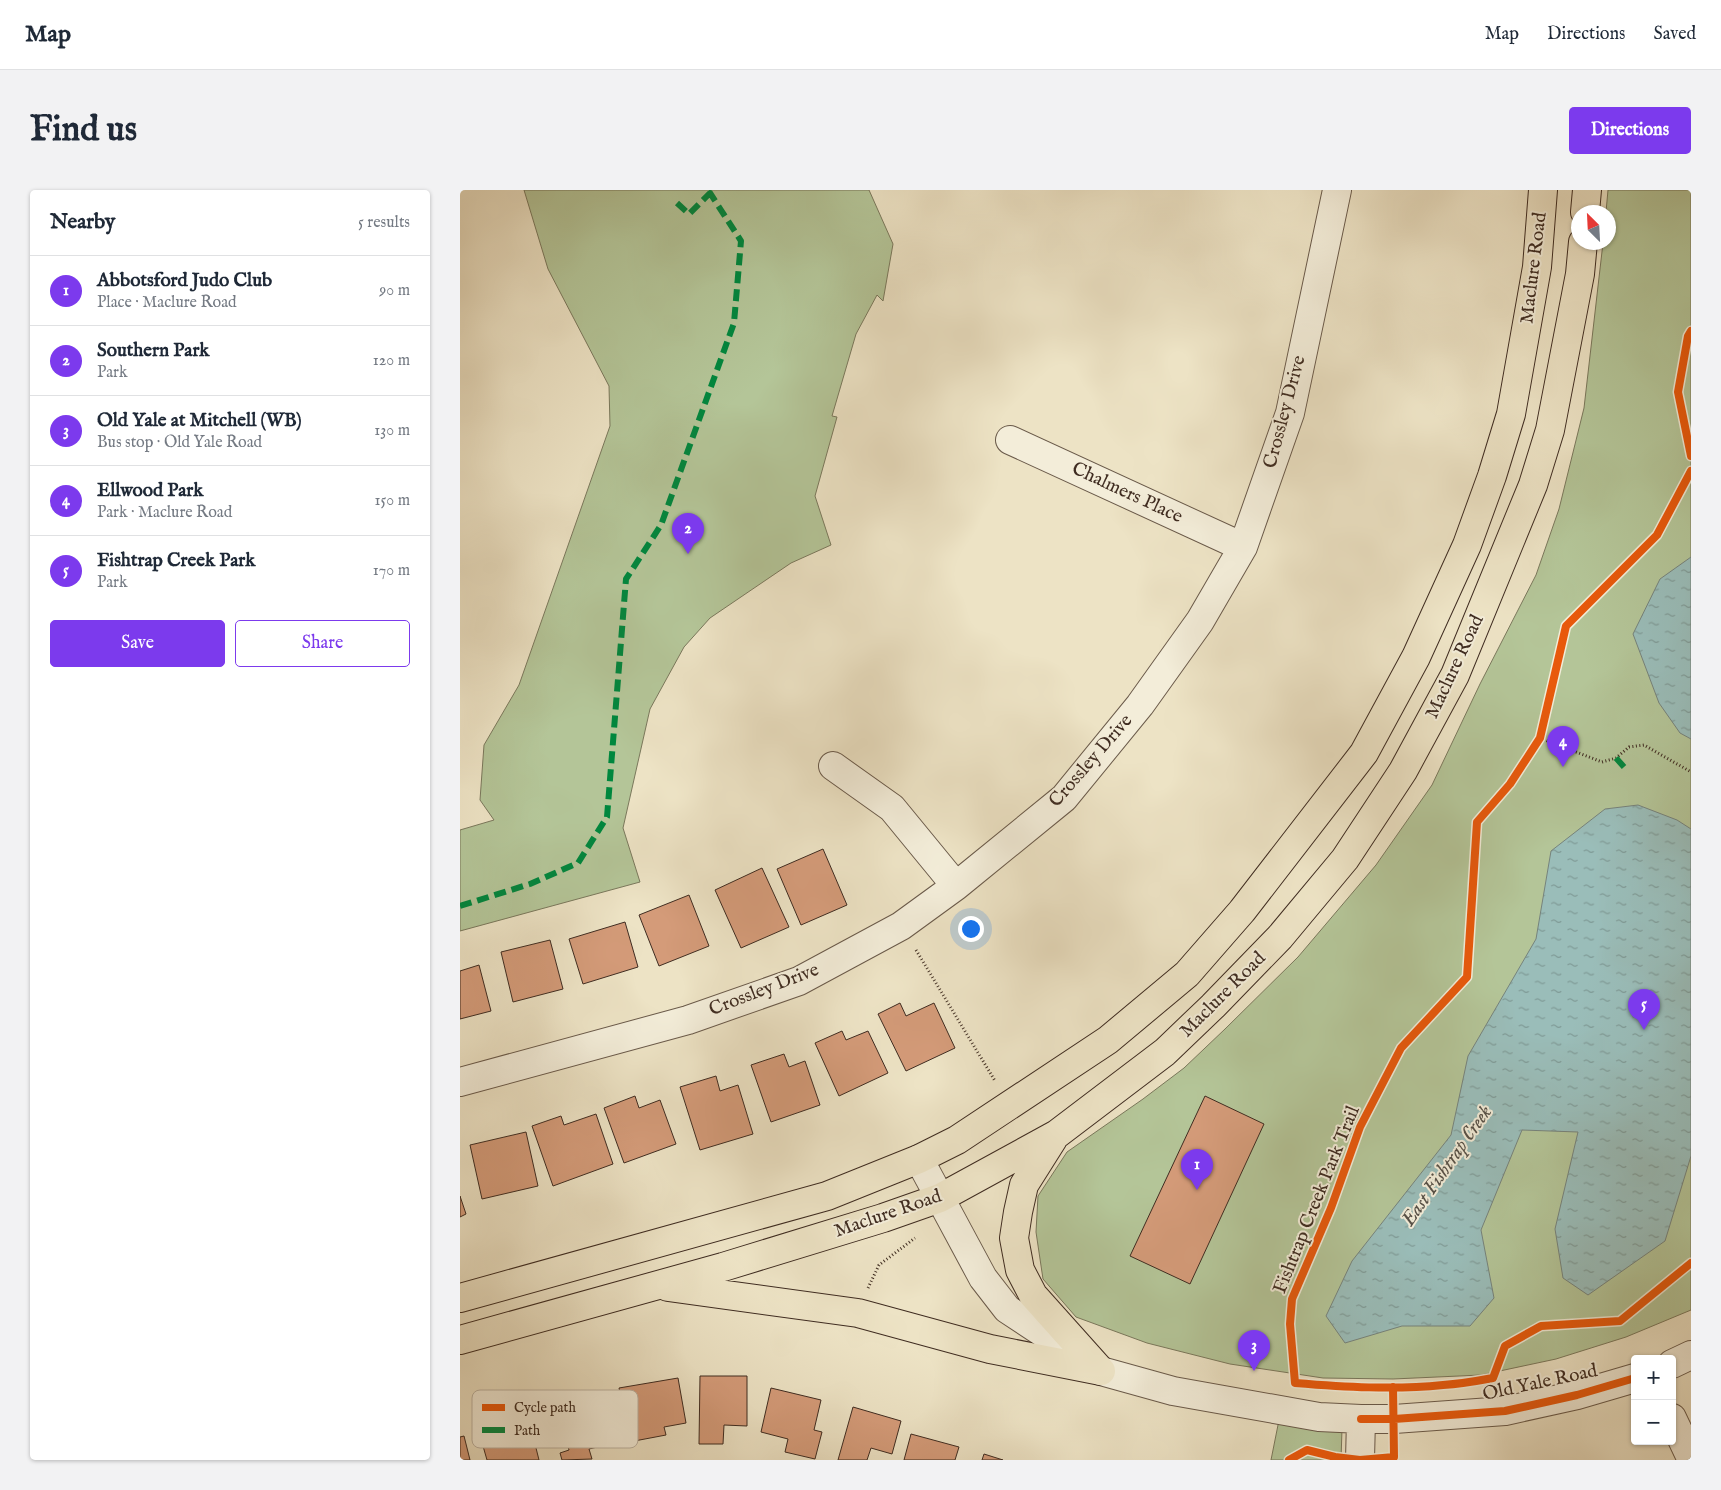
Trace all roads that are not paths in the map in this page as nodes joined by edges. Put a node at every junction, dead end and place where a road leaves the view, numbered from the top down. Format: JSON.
{"nodes":[{"id":1,"x":1336,"y":190,"type":"edge"},
{"id":2,"x":1543,"y":190,"type":"edge"},
{"id":3,"x":1587,"y":190,"type":"edge"},
{"id":4,"x":1586,"y":205,"type":"edge"},
{"id":5,"x":1582,"y":250,"type":"edge"},
{"id":6,"x":1010,"y":440,"type":"dead end"},
{"id":7,"x":1244,"y":547,"type":"junction"},
{"id":8,"x":833,"y":766,"type":"dead end"},
{"id":9,"x":956,"y":886,"type":"junction"},
{"id":10,"x":460,"y":1082,"type":"edge"},
{"id":11,"x":1057,"y":1134,"type":"junction"},
{"id":12,"x":919,"y":1159,"type":"junction"},
{"id":13,"x":940,"y":1198,"type":"junction"},
{"id":14,"x":654,"y":1286,"type":"junction"},
{"id":15,"x":460,"y":1298,"type":"edge"},
{"id":16,"x":460,"y":1340,"type":"edge"},
{"id":17,"x":1691,"y":1355,"type":"edge"},
{"id":18,"x":1676,"y":1362,"type":"edge"},
{"id":19,"x":1101,"y":1371,"type":"junction"},
{"id":20,"x":1631,"y":1379,"type":"edge"},
{"id":21,"x":1361,"y":1419,"type":"junction"},
{"id":22,"x":1676,"y":1426,"type":"edge"},
{"id":23,"x":1691,"y":1458,"type":"edge"},
{"id":24,"x":1360,"y":1460,"type":"edge"}],
"edges":[{"from":1,"to":7,"type":"street","name":"Crossley Drive"},
{"from":2,"to":12,"type":"main road","name":"Maclure Road"},
{"from":3,"to":4,"type":"main road"},
{"from":5,"to":11,"type":"main road","name":"Maclure Road"},
{"from":6,"to":7,"type":"street","name":"Chalmers Place"},
{"from":7,"to":9,"type":"street","name":"Crossley Drive"},
{"from":8,"to":9,"type":"street"},
{"from":9,"to":10,"type":"street","name":"Crossley Drive"},
{"from":11,"to":13,"type":"main road","name":"Maclure Road"},
{"from":11,"to":19,"type":"main road"},
{"from":12,"to":13,"type":"street","name":"Old Yale Road"},
{"from":12,"to":15,"type":"main road","name":"Maclure Road"},
{"from":13,"to":14,"type":"main road","name":"Maclure Road"},
{"from":13,"to":19,"type":"street","name":"Old Yale Road"},
{"from":14,"to":16,"type":"main road","name":"Maclure Road"},
{"from":14,"to":19,"type":"main road"},
{"from":17,"to":18,"type":"street"},
{"from":19,"to":21,"type":"street","name":"Old Yale Road"},
{"from":20,"to":21,"type":"street","name":"Old Yale Road"},
{"from":21,"to":24,"type":"street"},
{"from":22,"to":23,"type":"street"}]}
